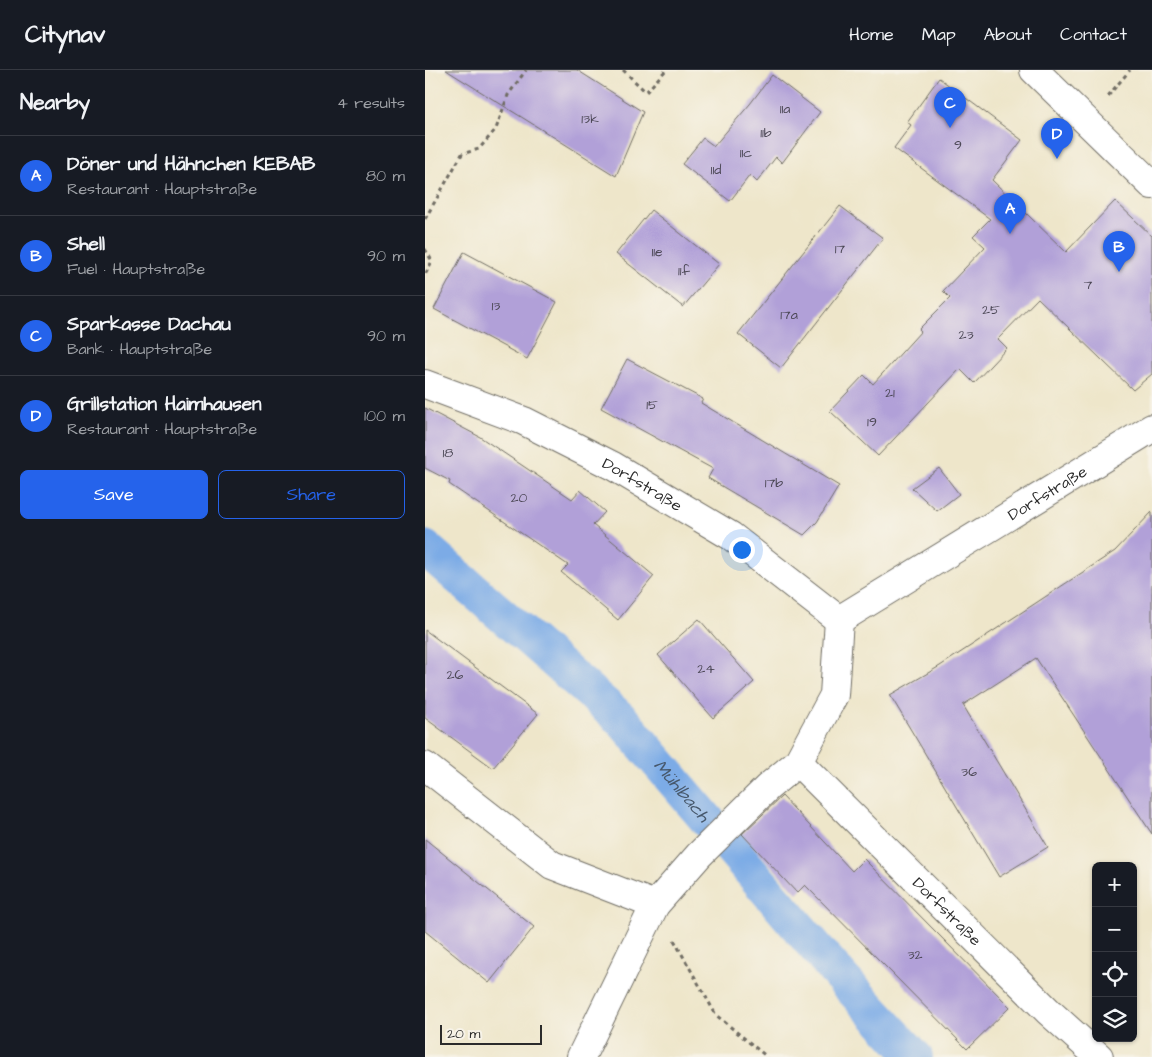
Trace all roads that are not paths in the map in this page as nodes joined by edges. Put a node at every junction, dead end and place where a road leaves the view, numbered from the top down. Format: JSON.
{"nodes":[{"id":1,"x":1034,"y":70,"type":"edge"},
{"id":2,"x":1152,"y":185,"type":"edge"},
{"id":3,"x":425,"y":384,"type":"edge"},
{"id":4,"x":1152,"y":428,"type":"edge"},
{"id":5,"x":839,"y":620,"type":"junction"},
{"id":6,"x":798,"y":762,"type":"junction"},
{"id":7,"x":425,"y":766,"type":"edge"},
{"id":8,"x":655,"y":905,"type":"junction"},
{"id":9,"x":581,"y":1057,"type":"edge"},
{"id":10,"x":1099,"y":1057,"type":"edge"}],
"edges":[{"from":1,"to":2,"type":"street"},
{"from":3,"to":5,"type":"street","name":"Dorfstraße"},
{"from":4,"to":5,"type":"street","name":"Dorfstraße"},
{"from":5,"to":6,"type":"street"},
{"from":6,"to":8,"type":"street"},
{"from":6,"to":10,"type":"street","name":"Dorfstraße"},
{"from":7,"to":8,"type":"street"},
{"from":8,"to":9,"type":"street"}]}
